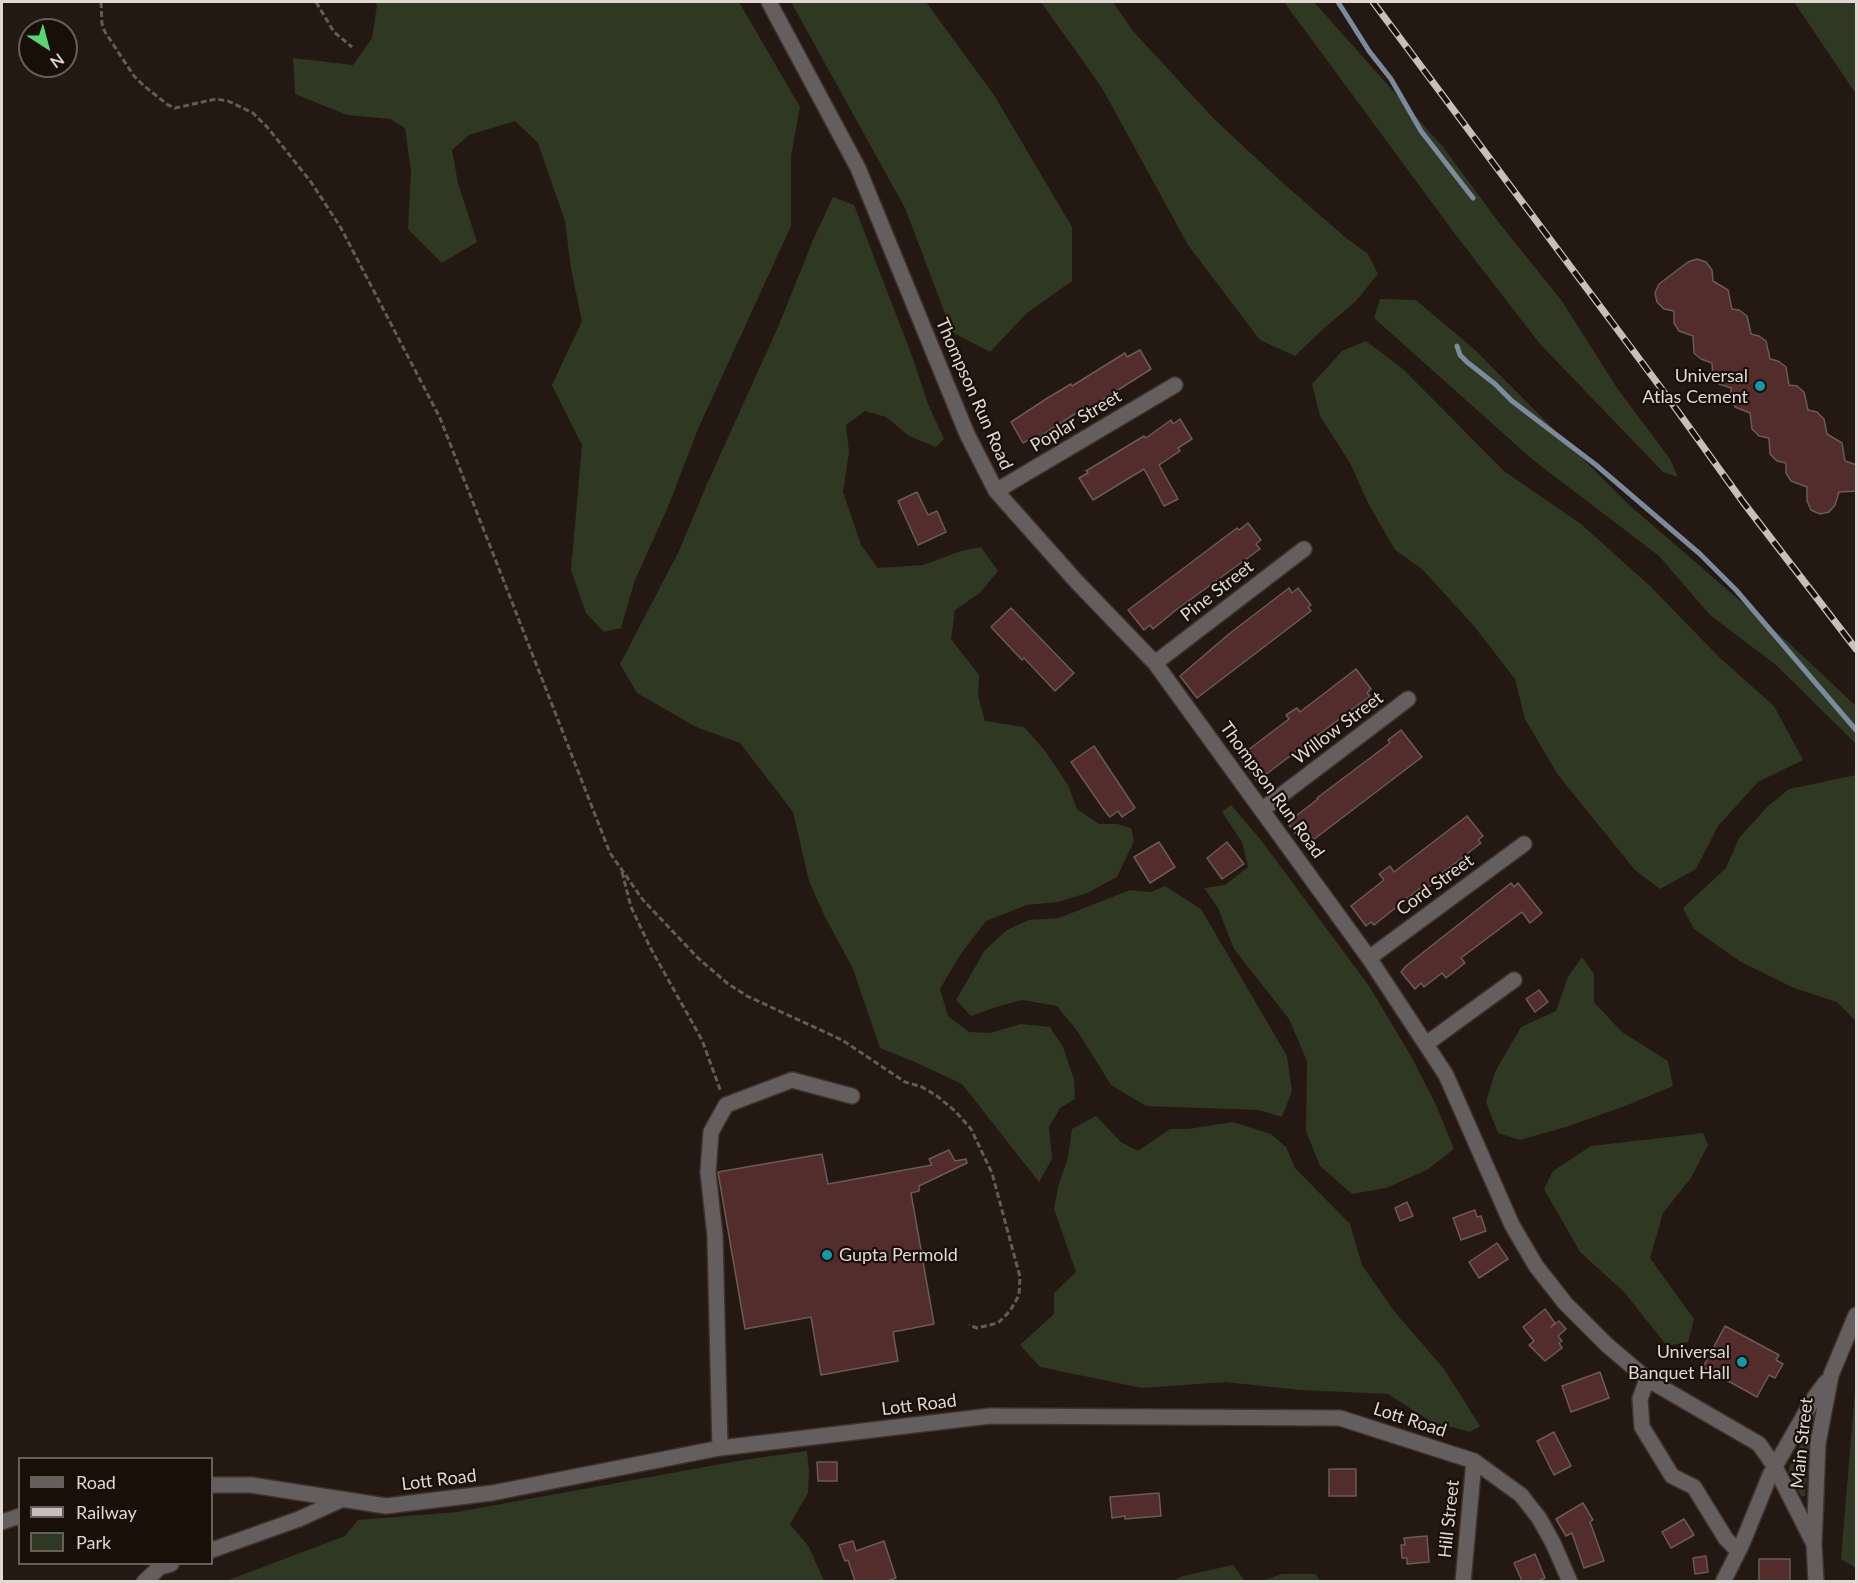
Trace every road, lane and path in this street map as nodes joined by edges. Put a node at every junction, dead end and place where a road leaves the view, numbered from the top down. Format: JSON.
{"nodes":[{"id":1,"x":99,"y":2,"type":"edge"},
{"id":2,"x":316,"y":2,"type":"edge"},
{"id":3,"x":769,"y":2,"type":"edge"},
{"id":4,"x":352,"y":47,"type":"dead end"},
{"id":5,"x":1175,"y":386,"type":"dead end"},
{"id":6,"x":996,"y":491,"type":"junction"},
{"id":7,"x":1304,"y":549,"type":"dead end"},
{"id":8,"x":1155,"y":663,"type":"junction"},
{"id":9,"x":1408,"y":699,"type":"dead end"},
{"id":10,"x":1263,"y":809,"type":"junction"},
{"id":11,"x":1524,"y":844,"type":"dead end"},
{"id":12,"x":621,"y":871,"type":"junction"},
{"id":13,"x":1369,"y":958,"type":"junction"},
{"id":14,"x":1514,"y":980,"type":"dead end"},
{"id":15,"x":1426,"y":1044,"type":"junction"},
{"id":16,"x":852,"y":1096,"type":"dead end"},
{"id":17,"x":726,"y":1106,"type":"junction"},
{"id":18,"x":1857,"y":1315,"type":"edge"},
{"id":19,"x":969,"y":1325,"type":"dead end"},
{"id":20,"x":1831,"y":1375,"type":"junction"},
{"id":21,"x":1647,"y":1379,"type":"junction"},
{"id":22,"x":720,"y":1448,"type":"junction"},
{"id":23,"x":1474,"y":1461,"type":"junction"},
{"id":24,"x":1775,"y":1467,"type":"junction"},
{"id":25,"x":213,"y":1485,"type":"edge"},
{"id":26,"x":343,"y":1499,"type":"junction"},
{"id":27,"x":18,"y":1517,"type":"edge"},
{"id":28,"x":2,"y":1522,"type":"edge"},
{"id":29,"x":1814,"y":1544,"type":"junction"},
{"id":30,"x":213,"y":1550,"type":"edge"},
{"id":31,"x":1738,"y":1551,"type":"junction"},
{"id":32,"x":166,"y":1565,"type":"edge"},
{"id":33,"x":144,"y":1581,"type":"edge"},
{"id":34,"x":1463,"y":1581,"type":"edge"},
{"id":35,"x":1570,"y":1581,"type":"edge"},
{"id":36,"x":1724,"y":1581,"type":"edge"},
{"id":37,"x":1816,"y":1581,"type":"edge"}],
"edges":[{"from":1,"to":12,"type":"path"},
{"from":2,"to":4,"type":"path"},
{"from":3,"to":6,"type":"street","name":"Thompson Run Road"},
{"from":5,"to":6,"type":"street","name":"Poplar Street"},
{"from":6,"to":8,"type":"street","name":"Thompson Run Road"},
{"from":7,"to":8,"type":"street","name":"Pine Street"},
{"from":8,"to":10,"type":"street","name":"Thompson Run Road"},
{"from":9,"to":10,"type":"street","name":"Willow Street"},
{"from":10,"to":13,"type":"street","name":"Thompson Run Road"},
{"from":11,"to":13,"type":"street","name":"Cord Street"},
{"from":12,"to":17,"type":"path"},
{"from":12,"to":19,"type":"path"},
{"from":13,"to":15,"type":"street","name":"Thompson Run Road"},
{"from":14,"to":15,"type":"street"},
{"from":15,"to":21,"type":"street","name":"Thompson Run Road"},
{"from":16,"to":17,"type":"street"},
{"from":17,"to":22,"type":"street"},
{"from":18,"to":20,"type":"street","name":"Main Street"},
{"from":20,"to":24,"type":"street"},
{"from":20,"to":29,"type":"street","name":"Main Street"},
{"from":21,"to":24,"type":"street","name":"Thompson Run Road"},
{"from":21,"to":31,"type":"street"},
{"from":22,"to":23,"type":"street","name":"Lott Road"},
{"from":22,"to":26,"type":"street","name":"Lott Road"},
{"from":23,"to":34,"type":"street","name":"Hill Street"},
{"from":23,"to":35,"type":"street","name":"Lott Road"},
{"from":24,"to":29,"type":"street","name":"Thompson Run Road"},
{"from":24,"to":31,"type":"street"},
{"from":25,"to":26,"type":"street","name":"Lott Road"},
{"from":26,"to":30,"type":"street"},
{"from":27,"to":28,"type":"street"},
{"from":29,"to":37,"type":"street","name":"Main Street"},
{"from":31,"to":36,"type":"street"},
{"from":32,"to":33,"type":"street"}]}
